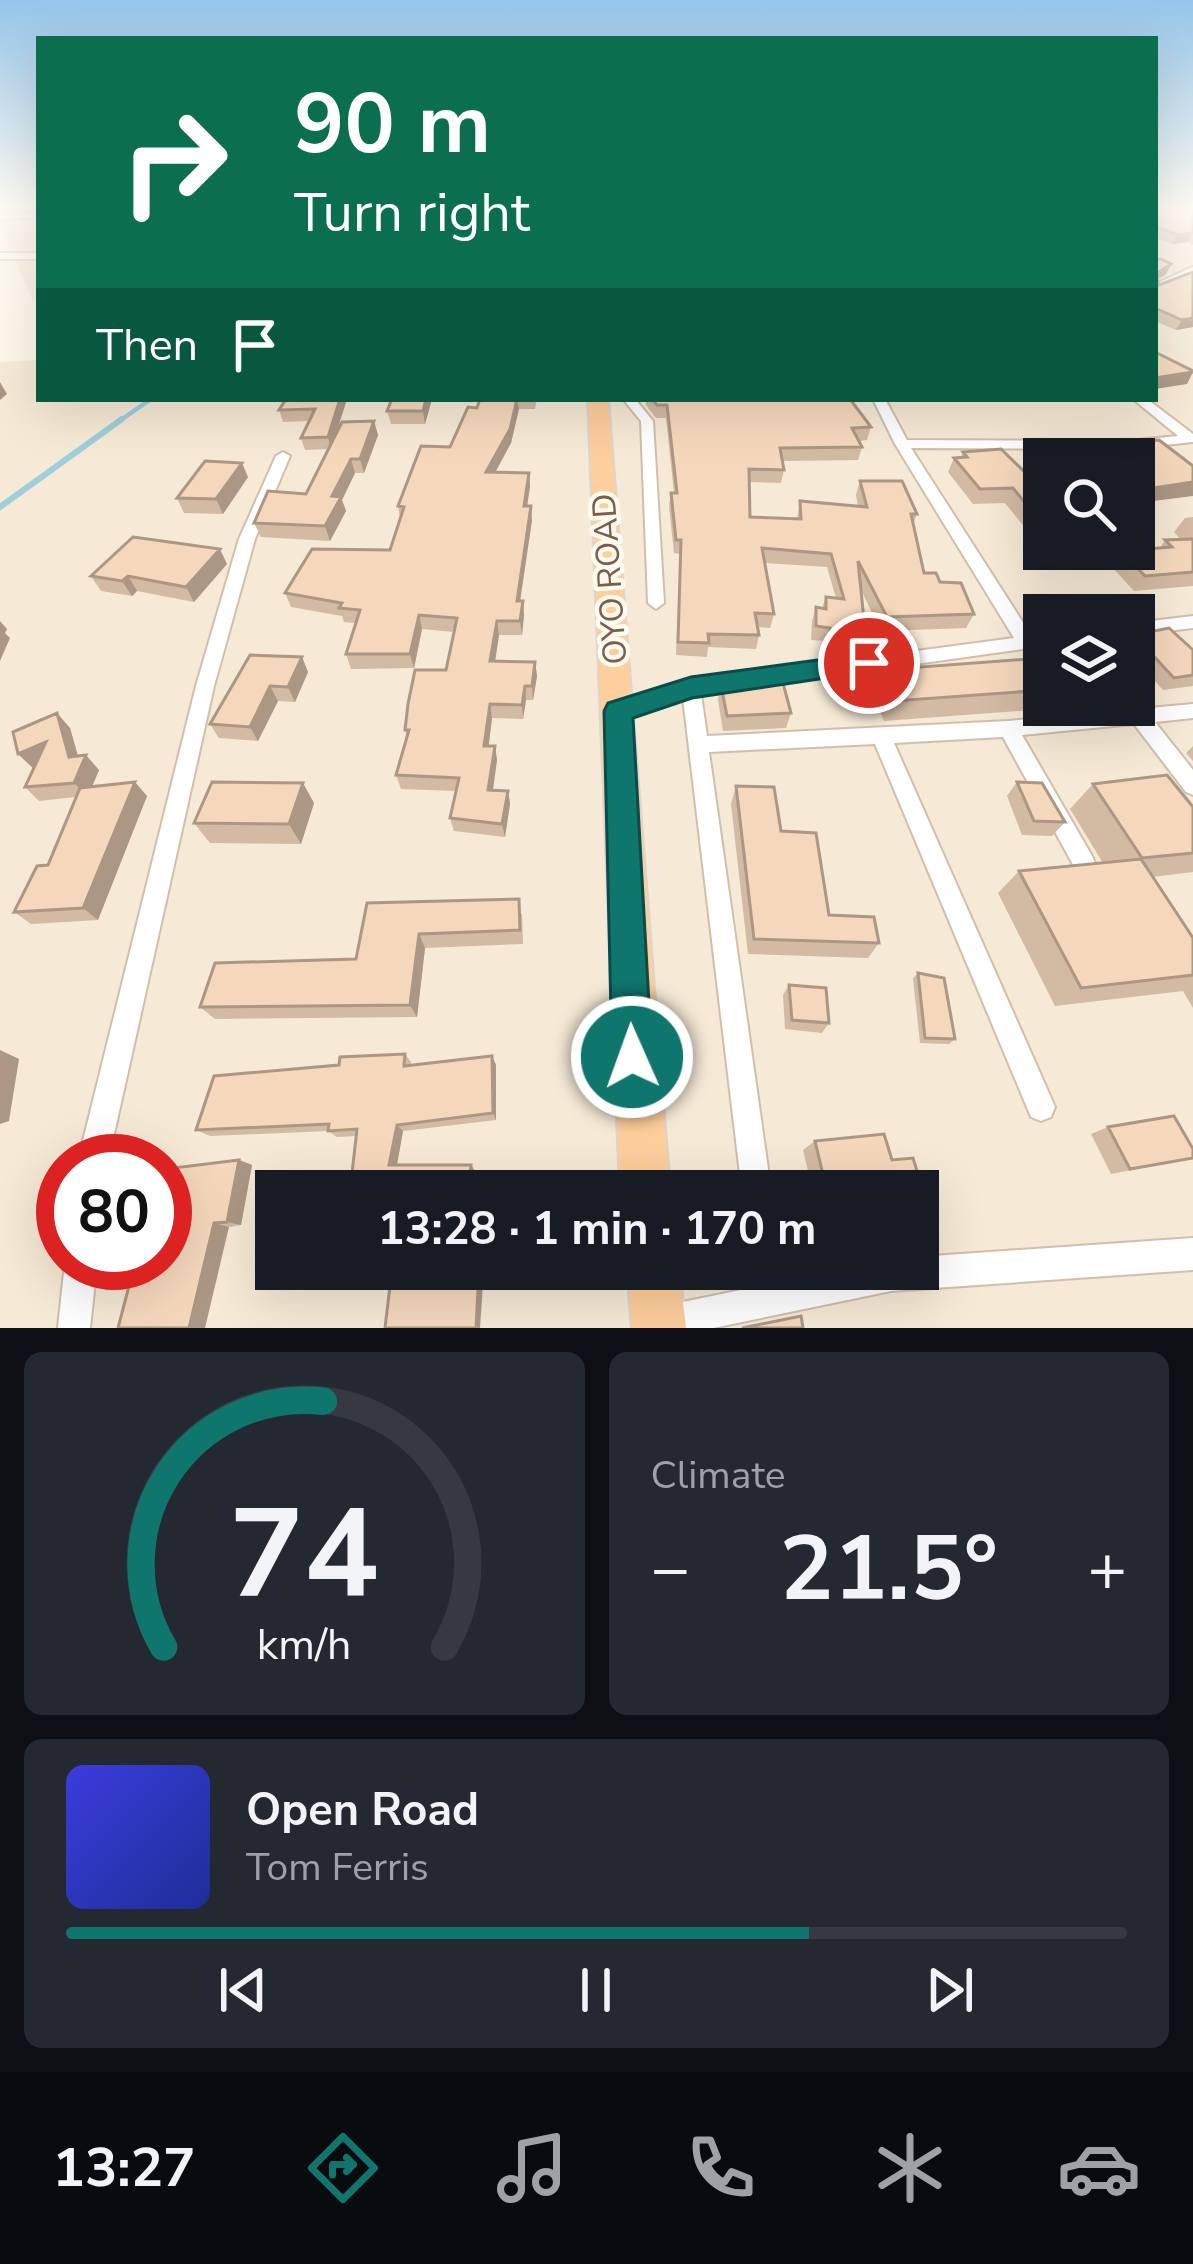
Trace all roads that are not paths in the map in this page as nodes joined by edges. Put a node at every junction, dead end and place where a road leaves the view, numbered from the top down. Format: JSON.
{"nodes":[{"id":1,"x":1193,"y":270,"type":"edge"},
{"id":2,"x":1158,"y":287,"type":"edge"},
{"id":3,"x":598,"y":402,"type":"edge"},
{"id":4,"x":631,"y":402,"type":"edge"},
{"id":5,"x":881,"y":402,"type":"edge"},
{"id":6,"x":1143,"y":402,"type":"edge"},
{"id":7,"x":1191,"y":438,"type":"edge"},
{"id":8,"x":902,"y":444,"type":"junction"},
{"id":9,"x":283,"y":456,"type":"dead end"},
{"id":10,"x":656,"y":603,"type":"dead end"},
{"id":11,"x":1193,"y":622,"type":"edge"},
{"id":12,"x":1023,"y":623,"type":"edge"},
{"id":13,"x":1155,"y":627,"type":"edge"},
{"id":14,"x":1023,"y":643,"type":"edge"},
{"id":15,"x":691,"y":688,"type":"junction"},
{"id":16,"x":618,"y":711,"type":"junction"},
{"id":17,"x":1193,"y":711,"type":"edge"},
{"id":18,"x":1155,"y":715,"type":"edge"},
{"id":19,"x":1038,"y":726,"type":"edge"},
{"id":20,"x":1147,"y":726,"type":"edge"},
{"id":21,"x":1008,"y":729,"type":"junction"},
{"id":22,"x":881,"y":735,"type":"junction"},
{"id":23,"x":698,"y":745,"type":"junction"},
{"id":24,"x":1193,"y":786,"type":"edge"},
{"id":25,"x":1084,"y":862,"type":"edge"},
{"id":26,"x":1040,"y":1107,"type":"dead end"},
{"id":27,"x":99,"y":1134,"type":"edge"},
{"id":28,"x":643,"y":1170,"type":"edge"},
{"id":29,"x":753,"y":1170,"type":"edge"},
{"id":30,"x":1193,"y":1254,"type":"edge"},
{"id":31,"x":78,"y":1290,"type":"edge"},
{"id":32,"x":655,"y":1290,"type":"edge"},
{"id":33,"x":659,"y":1325,"type":"edge"},
{"id":34,"x":74,"y":1328,"type":"edge"}],
"edges":[{"from":1,"to":2,"type":"street"},
{"from":3,"to":16,"type":"highway","name":"OYO ROAD"},
{"from":4,"to":10,"type":"street"},
{"from":5,"to":8,"type":"street"},
{"from":6,"to":7,"type":"street"},
{"from":7,"to":8,"type":"street"},
{"from":8,"to":12,"type":"street"},
{"from":9,"to":27,"type":"street"},
{"from":11,"to":13,"type":"street"},
{"from":14,"to":15,"type":"street"},
{"from":15,"to":16,"type":"street"},
{"from":15,"to":23,"type":"street"},
{"from":16,"to":28,"type":"highway","name":"OYO ROAD"},
{"from":17,"to":18,"type":"street"},
{"from":19,"to":21,"type":"street"},
{"from":20,"to":24,"type":"street"},
{"from":21,"to":22,"type":"street"},
{"from":21,"to":25,"type":"street"},
{"from":22,"to":23,"type":"street"},
{"from":22,"to":26,"type":"street"},
{"from":23,"to":29,"type":"street"},
{"from":30,"to":33,"type":"street"},
{"from":31,"to":34,"type":"street"},
{"from":32,"to":33,"type":"highway"}]}
